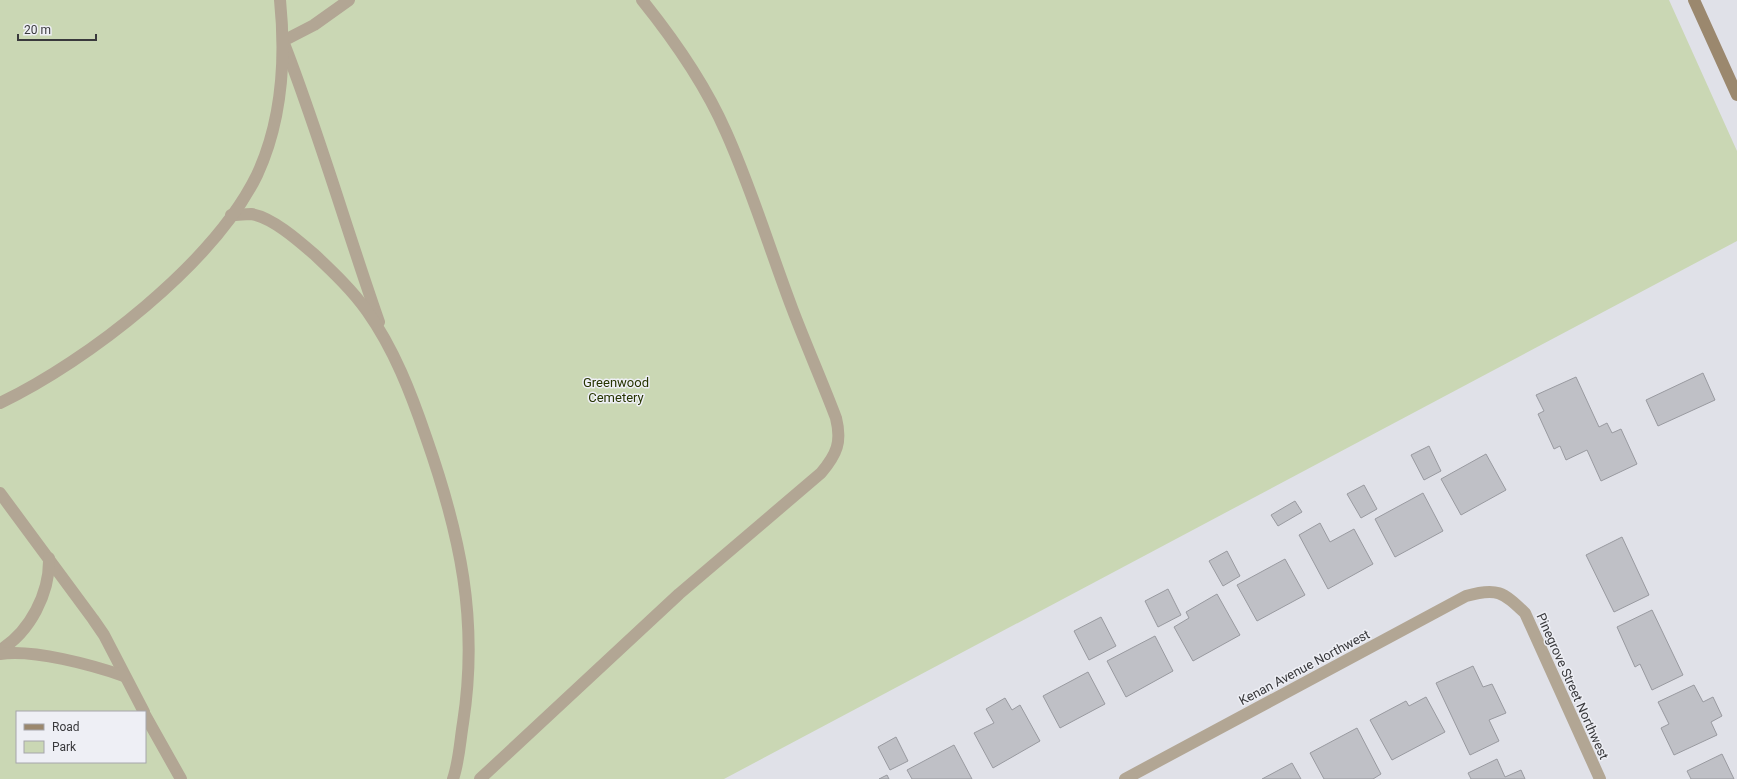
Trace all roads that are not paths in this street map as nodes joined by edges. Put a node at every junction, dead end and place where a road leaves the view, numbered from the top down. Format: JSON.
{"nodes":[{"id":1,"x":280,"y":0,"type":"edge"},
{"id":2,"x":349,"y":0,"type":"edge"},
{"id":3,"x":642,"y":0,"type":"edge"},
{"id":4,"x":1694,"y":0,"type":"edge"},
{"id":5,"x":283,"y":40,"type":"junction"},
{"id":6,"x":1737,"y":95,"type":"edge"},
{"id":7,"x":231,"y":215,"type":"junction"},
{"id":8,"x":387,"y":343,"type":"junction"},
{"id":9,"x":0,"y":402,"type":"edge"},
{"id":10,"x":0,"y":493,"type":"edge"},
{"id":11,"x":49,"y":558,"type":"junction"},
{"id":12,"x":1499,"y":592,"type":"joint"},
{"id":13,"x":0,"y":650,"type":"edge"},
{"id":14,"x":0,"y":654,"type":"edge"},
{"id":15,"x":124,"y":676,"type":"junction"},
{"id":16,"x":143,"y":711,"type":"edge"},
{"id":17,"x":146,"y":717,"type":"edge"},
{"id":18,"x":154,"y":732,"type":"junction"},
{"id":19,"x":172,"y":779,"type":"edge"},
{"id":20,"x":181,"y":779,"type":"edge"},
{"id":21,"x":452,"y":779,"type":"edge"},
{"id":22,"x":480,"y":779,"type":"edge"},
{"id":23,"x":1125,"y":779,"type":"edge"},
{"id":24,"x":1600,"y":779,"type":"edge"}],
"edges":[{"from":1,"to":5,"type":"street"},
{"from":2,"to":5,"type":"street"},
{"from":3,"to":22,"type":"street"},
{"from":4,"to":6,"type":"street"},
{"from":5,"to":7,"type":"street"},
{"from":5,"to":8,"type":"street"},
{"from":7,"to":8,"type":"street"},
{"from":7,"to":9,"type":"street"},
{"from":8,"to":21,"type":"street"},
{"from":10,"to":11,"type":"street"},
{"from":11,"to":13,"type":"street"},
{"from":11,"to":15,"type":"street"},
{"from":12,"to":23,"type":"street","name":"Kenan Avenue Northwest"},
{"from":12,"to":24,"type":"street","name":"Pinegrove Street Northwest"},
{"from":14,"to":15,"type":"street"},
{"from":15,"to":16,"type":"street"},
{"from":17,"to":18,"type":"street"},
{"from":18,"to":19,"type":"street"},
{"from":18,"to":20,"type":"street"}]}
